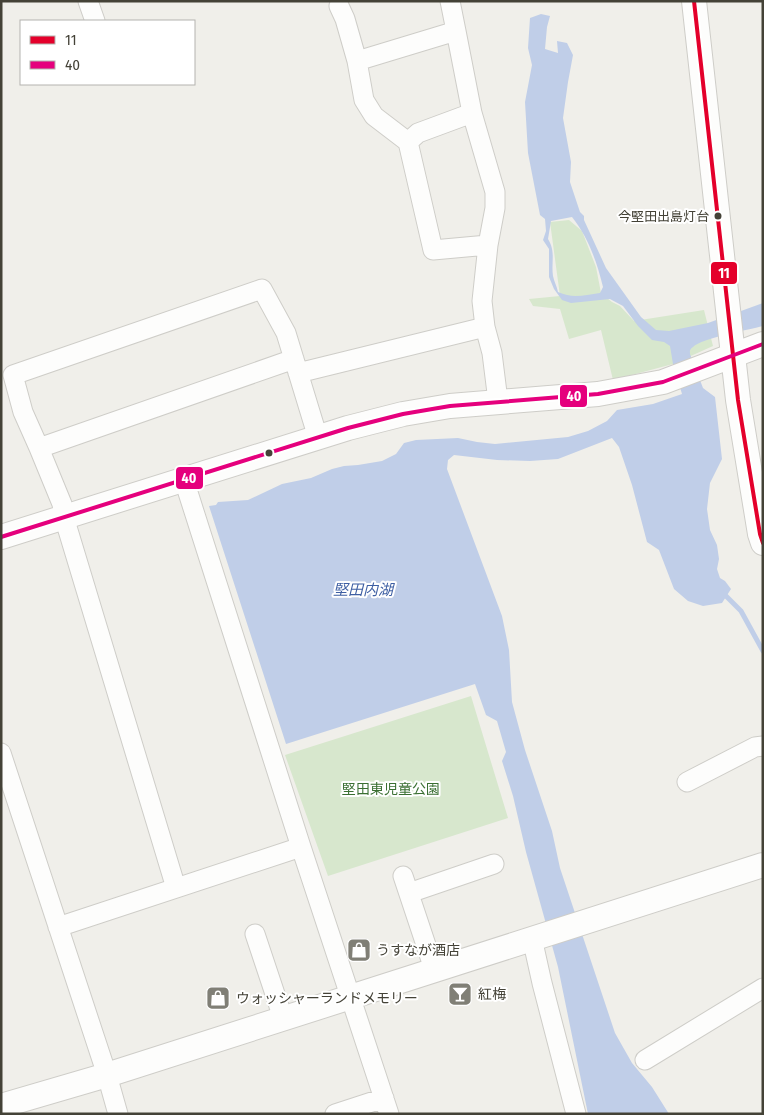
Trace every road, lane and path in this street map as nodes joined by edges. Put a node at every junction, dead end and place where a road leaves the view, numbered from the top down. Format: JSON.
{"nodes":[{"id":1,"x":88,"y":1,"type":"edge"},
{"id":2,"x":450,"y":1,"type":"edge"},
{"id":3,"x":694,"y":1,"type":"edge"},
{"id":4,"x":339,"y":6,"type":"dead end"},
{"id":5,"x":95,"y":20,"type":"edge"},
{"id":6,"x":456,"y":31,"type":"junction"},
{"id":7,"x":357,"y":61,"type":"junction"},
{"id":8,"x":472,"y":113,"type":"junction"},
{"id":9,"x":408,"y":142,"type":"junction"},
{"id":10,"x":488,"y":245,"type":"junction"},
{"id":11,"x":485,"y":327,"type":"junction"},
{"id":12,"x":763,"y":344,"type":"edge"},
{"id":13,"x":732,"y":347,"type":"junction"},
{"id":14,"x":296,"y":366,"type":"junction"},
{"id":15,"x":498,"y":401,"type":"junction"},
{"id":16,"x":318,"y":438,"type":"junction"},
{"id":17,"x":39,"y":448,"type":"junction"},
{"id":18,"x":184,"y":480,"type":"junction"},
{"id":19,"x":64,"y":518,"type":"junction"},
{"id":20,"x":1,"y":537,"type":"edge"},
{"id":21,"x":763,"y":542,"type":"edge"},
{"id":22,"x":763,"y":746,"type":"edge"},
{"id":23,"x":1,"y":753,"type":"edge"},
{"id":24,"x":688,"y":782,"type":"dead end"},
{"id":25,"x":301,"y":847,"type":"junction"},
{"id":26,"x":494,"y":864,"type":"dead end"},
{"id":27,"x":763,"y":865,"type":"edge"},
{"id":28,"x":176,"y":888,"type":"junction"},
{"id":29,"x":58,"y":927,"type":"junction"},
{"id":30,"x":255,"y":934,"type":"dead end"},
{"id":31,"x":539,"y":936,"type":"junction"},
{"id":32,"x":434,"y":970,"type":"junction"},
{"id":33,"x":763,"y":988,"type":"edge"},
{"id":34,"x":350,"y":997,"type":"junction"},
{"id":35,"x":283,"y":1018,"type":"junction"},
{"id":36,"x":645,"y":1060,"type":"dead end"},
{"id":37,"x":107,"y":1075,"type":"junction"},
{"id":38,"x":1,"y":1106,"type":"edge"},
{"id":39,"x":387,"y":1106,"type":"edge"},
{"id":40,"x":118,"y":1114,"type":"edge"},
{"id":41,"x":335,"y":1114,"type":"edge"},
{"id":42,"x":576,"y":1114,"type":"edge"}],
"edges":[{"from":1,"to":5,"type":"street"},
{"from":2,"to":6,"type":"street"},
{"from":3,"to":13,"type":"street"},
{"from":4,"to":7,"type":"street"},
{"from":6,"to":7,"type":"street"},
{"from":6,"to":8,"type":"street"},
{"from":7,"to":9,"type":"street"},
{"from":8,"to":9,"type":"street"},
{"from":8,"to":10,"type":"street"},
{"from":9,"to":10,"type":"street"},
{"from":10,"to":11,"type":"street"},
{"from":11,"to":14,"type":"street"},
{"from":11,"to":15,"type":"street"},
{"from":12,"to":13,"type":"street"},
{"from":13,"to":15,"type":"street"},
{"from":13,"to":21,"type":"street"},
{"from":14,"to":16,"type":"street"},
{"from":14,"to":17,"type":"street"},
{"from":14,"to":17,"type":"street"},
{"from":15,"to":16,"type":"street"},
{"from":16,"to":18,"type":"street"},
{"from":17,"to":19,"type":"street"},
{"from":18,"to":19,"type":"street"},
{"from":18,"to":25,"type":"street"},
{"from":19,"to":20,"type":"street"},
{"from":19,"to":28,"type":"street"},
{"from":22,"to":24,"type":"street"},
{"from":23,"to":29,"type":"street"},
{"from":25,"to":28,"type":"street"},
{"from":25,"to":34,"type":"street"},
{"from":26,"to":32,"type":"street"},
{"from":27,"to":31,"type":"street"},
{"from":28,"to":29,"type":"street"},
{"from":29,"to":37,"type":"street"},
{"from":30,"to":35,"type":"street"},
{"from":31,"to":32,"type":"street"},
{"from":31,"to":42,"type":"street"},
{"from":32,"to":34,"type":"street"},
{"from":33,"to":36,"type":"street"},
{"from":34,"to":35,"type":"street"},
{"from":34,"to":39,"type":"street"},
{"from":35,"to":37,"type":"street"},
{"from":37,"to":38,"type":"street"},
{"from":37,"to":40,"type":"street"},
{"from":39,"to":41,"type":"street"}]}
